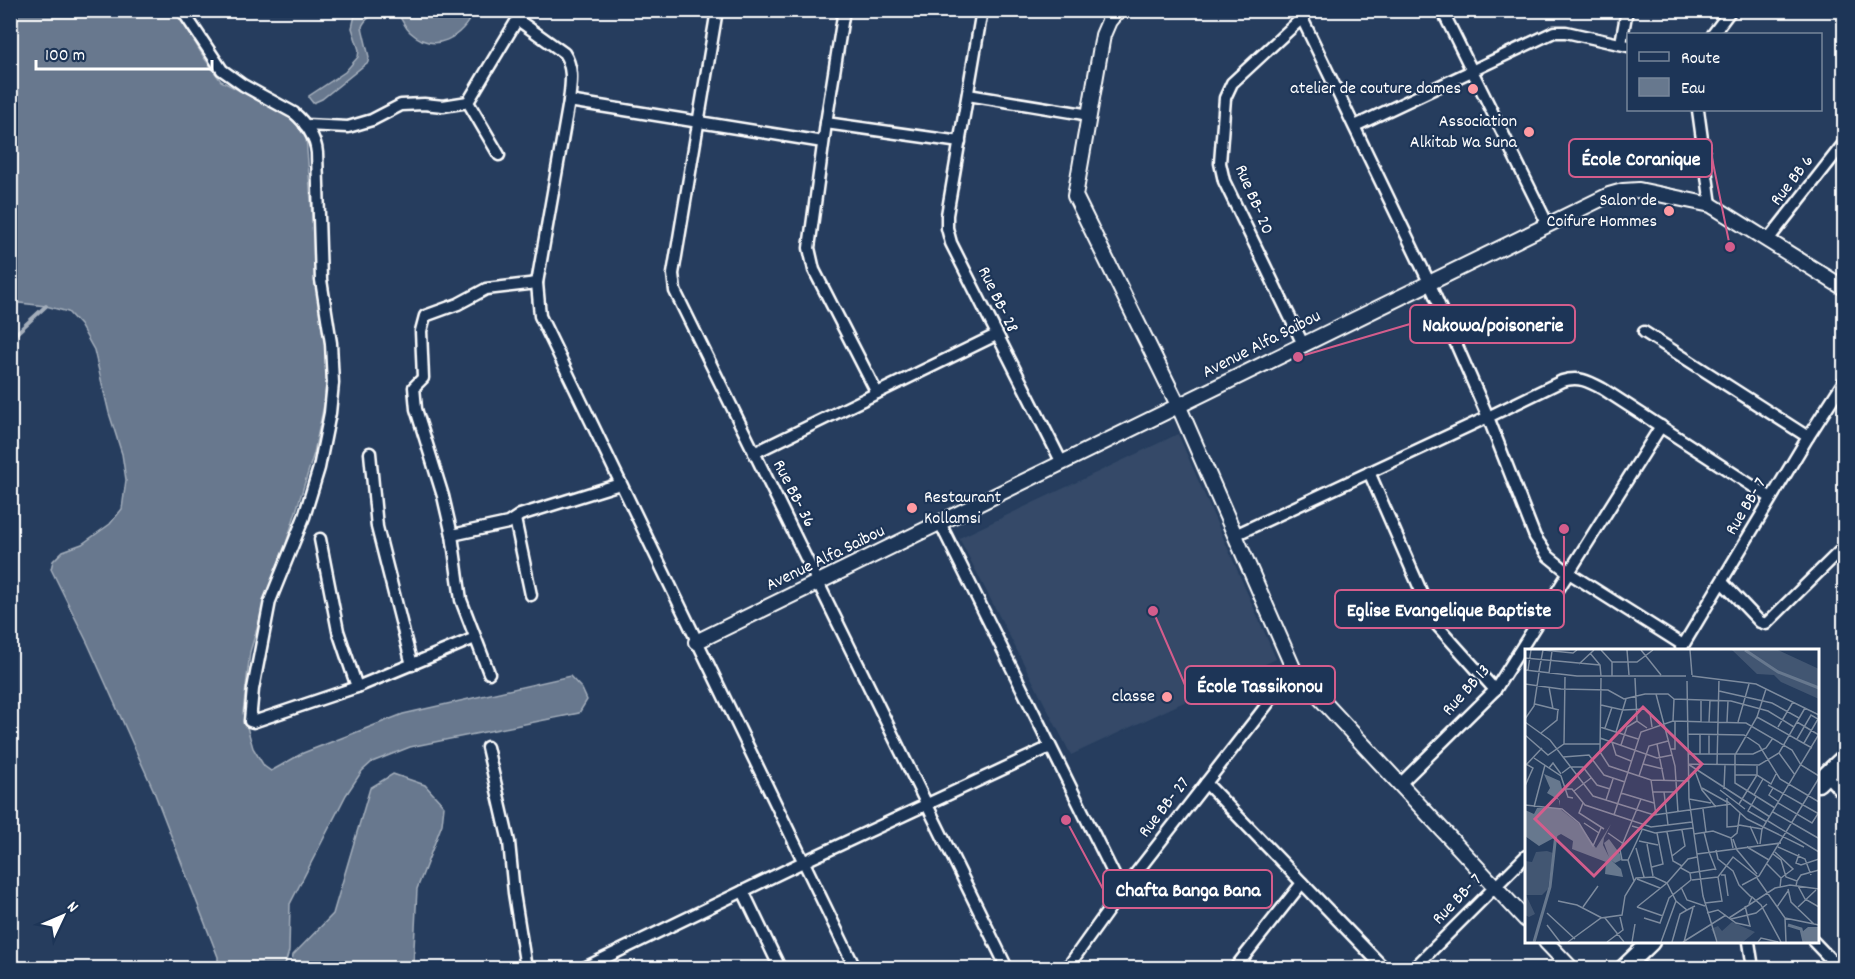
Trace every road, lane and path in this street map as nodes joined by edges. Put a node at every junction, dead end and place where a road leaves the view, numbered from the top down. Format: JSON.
{"nodes":[{"id":1,"x":182,"y":10,"type":"edge"},
{"id":2,"x":717,"y":10,"type":"edge"},
{"id":3,"x":844,"y":10,"type":"edge"},
{"id":4,"x":982,"y":10,"type":"edge"},
{"id":5,"x":1118,"y":10,"type":"edge"},
{"id":6,"x":1442,"y":10,"type":"edge"},
{"id":7,"x":1627,"y":10,"type":"edge"},
{"id":8,"x":1731,"y":10,"type":"edge"},
{"id":9,"x":1300,"y":14,"type":"edge"},
{"id":10,"x":520,"y":15,"type":"edge"},
{"id":11,"x":1714,"y":33,"type":"edge"},
{"id":12,"x":1625,"y":44,"type":"edge"},
{"id":13,"x":1471,"y":70,"type":"junction"},
{"id":14,"x":968,"y":95,"type":"junction"},
{"id":15,"x":570,"y":101,"type":"junction"},
{"id":16,"x":468,"y":102,"type":"junction"},
{"id":17,"x":1698,"y":111,"type":"edge"},
{"id":18,"x":1090,"y":115,"type":"junction"},
{"id":19,"x":699,"y":121,"type":"junction"},
{"id":20,"x":826,"y":123,"type":"junction"},
{"id":21,"x":305,"y":125,"type":"junction"},
{"id":22,"x":1355,"y":126,"type":"junction"},
{"id":23,"x":823,"y":142,"type":"junction"},
{"id":24,"x":960,"y":142,"type":"junction"},
{"id":25,"x":1845,"y":143,"type":"edge"},
{"id":26,"x":499,"y":154,"type":"dead end"},
{"id":27,"x":1712,"y":205,"type":"junction"},
{"id":28,"x":1548,"y":225,"type":"junction"},
{"id":29,"x":1768,"y":240,"type":"junction"},
{"id":30,"x":1428,"y":282,"type":"junction"},
{"id":31,"x":537,"y":283,"type":"junction"},
{"id":32,"x":1845,"y":288,"type":"edge"},
{"id":33,"x":1644,"y":332,"type":"dead end"},
{"id":34,"x":996,"y":335,"type":"junction"},
{"id":35,"x":1303,"y":344,"type":"junction"},
{"id":36,"x":1845,"y":381,"type":"edge"},
{"id":37,"x":877,"y":393,"type":"junction"},
{"id":38,"x":1179,"y":407,"type":"junction"},
{"id":39,"x":1488,"y":417,"type":"junction"},
{"id":40,"x":1661,"y":426,"type":"junction"},
{"id":41,"x":1808,"y":437,"type":"junction"},
{"id":42,"x":370,"y":453,"type":"dead end"},
{"id":43,"x":754,"y":453,"type":"junction"},
{"id":44,"x":1062,"y":463,"type":"junction"},
{"id":45,"x":1369,"y":472,"type":"junction"},
{"id":46,"x":620,"y":484,"type":"junction"},
{"id":47,"x":1772,"y":498,"type":"junction"},
{"id":48,"x":515,"y":519,"type":"junction"},
{"id":49,"x":940,"y":523,"type":"junction"},
{"id":50,"x":452,"y":535,"type":"junction"},
{"id":51,"x":1235,"y":536,"type":"junction"},
{"id":52,"x":320,"y":539,"type":"dead end"},
{"id":53,"x":1845,"y":548,"type":"edge"},
{"id":54,"x":1569,"y":573,"type":"junction"},
{"id":55,"x":819,"y":582,"type":"junction"},
{"id":56,"x":1722,"y":582,"type":"junction"},
{"id":57,"x":531,"y":595,"type":"dead end"},
{"id":58,"x":475,"y":638,"type":"junction"},
{"id":59,"x":696,"y":642,"type":"junction"},
{"id":60,"x":1682,"y":648,"type":"edge"},
{"id":61,"x":412,"y":665,"type":"junction"},
{"id":62,"x":1294,"y":670,"type":"junction"},
{"id":63,"x":489,"y":674,"type":"dead end"},
{"id":64,"x":357,"y":687,"type":"junction"},
{"id":65,"x":1495,"y":690,"type":"junction"},
{"id":66,"x":488,"y":747,"type":"dead end"},
{"id":67,"x":1050,"y":747,"type":"junction"},
{"id":68,"x":1845,"y":758,"type":"edge"},
{"id":69,"x":1822,"y":779,"type":"edge"},
{"id":70,"x":1206,"y":783,"type":"junction"},
{"id":71,"x":1400,"y":784,"type":"junction"},
{"id":72,"x":1845,"y":795,"type":"edge"},
{"id":73,"x":928,"y":805,"type":"junction"},
{"id":74,"x":1525,"y":858,"type":"edge"},
{"id":75,"x":803,"y":862,"type":"junction"},
{"id":76,"x":1302,"y":883,"type":"junction"},
{"id":77,"x":1495,"y":886,"type":"junction"},
{"id":78,"x":743,"y":891,"type":"junction"},
{"id":79,"x":1122,"y":891,"type":"junction"},
{"id":80,"x":1525,"y":918,"type":"edge"},
{"id":81,"x":1547,"y":943,"type":"edge"},
{"id":82,"x":1650,"y":943,"type":"edge"},
{"id":83,"x":1749,"y":943,"type":"edge"},
{"id":84,"x":1815,"y":943,"type":"edge"},
{"id":85,"x":526,"y":969,"type":"edge"},
{"id":86,"x":584,"y":969,"type":"edge"},
{"id":87,"x":780,"y":969,"type":"edge"},
{"id":88,"x":855,"y":969,"type":"edge"},
{"id":89,"x":1007,"y":969,"type":"edge"},
{"id":90,"x":1067,"y":969,"type":"edge"},
{"id":91,"x":1235,"y":969,"type":"edge"},
{"id":92,"x":1384,"y":969,"type":"edge"},
{"id":93,"x":1414,"y":969,"type":"edge"},
{"id":94,"x":1571,"y":969,"type":"edge"},
{"id":95,"x":1623,"y":969,"type":"edge"},
{"id":96,"x":1753,"y":969,"type":"edge"},
{"id":97,"x":1839,"y":969,"type":"edge"}],
"edges":[{"from":1,"to":21,"type":"street"},
{"from":2,"to":19,"type":"street","name":"Rue BB- 36"},
{"from":3,"to":20,"type":"street"},
{"from":4,"to":14,"type":"street","name":"Rue BB- 28"},
{"from":5,"to":18,"type":"street"},
{"from":6,"to":13,"type":"street"},
{"from":7,"to":12,"type":"street"},
{"from":8,"to":11,"type":"street"},
{"from":9,"to":22,"type":"street"},
{"from":9,"to":35,"type":"street","name":"Rue BB- 20"},
{"from":10,"to":15,"type":"street"},
{"from":10,"to":16,"type":"street"},
{"from":12,"to":13,"type":"street"},
{"from":13,"to":22,"type":"street"},
{"from":13,"to":28,"type":"street"},
{"from":14,"to":18,"type":"street"},
{"from":14,"to":24,"type":"street","name":"Rue BB- 28"},
{"from":15,"to":19,"type":"street"},
{"from":15,"to":31,"type":"street"},
{"from":16,"to":21,"type":"street"},
{"from":16,"to":26,"type":"street"},
{"from":17,"to":27,"type":"street"},
{"from":18,"to":38,"type":"street"},
{"from":19,"to":23,"type":"street"},
{"from":19,"to":43,"type":"street","name":"Rue BB- 36"},
{"from":20,"to":23,"type":"street"},
{"from":20,"to":24,"type":"street"},
{"from":21,"to":64,"type":"street"},
{"from":22,"to":30,"type":"street"},
{"from":23,"to":37,"type":"street"},
{"from":24,"to":34,"type":"street","name":"Rue BB- 28"},
{"from":25,"to":29,"type":"street","name":"Rue BB 6"},
{"from":27,"to":28,"type":"street","name":"Avenue Alfa Saibou"},
{"from":27,"to":29,"type":"street","name":"Avenue Alfa Saibou"},
{"from":28,"to":30,"type":"street","name":"Avenue Alfa Saibou"},
{"from":29,"to":32,"type":"street","name":"Avenue Alfa Saibou"},
{"from":30,"to":35,"type":"street","name":"Avenue Alfa Saibou"},
{"from":30,"to":39,"type":"street"},
{"from":31,"to":46,"type":"street"},
{"from":31,"to":50,"type":"street"},
{"from":33,"to":41,"type":"street"},
{"from":34,"to":37,"type":"street"},
{"from":34,"to":44,"type":"street","name":"Rue BB- 28"},
{"from":35,"to":38,"type":"street","name":"Avenue Alfa Saibou"},
{"from":36,"to":41,"type":"street","name":"Rue BB- 7"},
{"from":37,"to":43,"type":"street"},
{"from":38,"to":44,"type":"street","name":"Avenue Alfa Saibou"},
{"from":38,"to":51,"type":"street"},
{"from":39,"to":40,"type":"street"},
{"from":39,"to":45,"type":"street"},
{"from":39,"to":54,"type":"street"},
{"from":40,"to":47,"type":"street"},
{"from":40,"to":54,"type":"street","name":"Rue BB 13"},
{"from":41,"to":47,"type":"street","name":"Rue BB- 7"},
{"from":42,"to":61,"type":"street"},
{"from":43,"to":55,"type":"street","name":"Rue BB- 36"},
{"from":44,"to":49,"type":"street","name":"Avenue Alfa Saibou"},
{"from":45,"to":51,"type":"street"},
{"from":45,"to":65,"type":"street"},
{"from":46,"to":48,"type":"street"},
{"from":46,"to":59,"type":"street"},
{"from":47,"to":56,"type":"street","name":"Rue BB- 7"},
{"from":48,"to":50,"type":"street"},
{"from":48,"to":57,"type":"street"},
{"from":49,"to":55,"type":"street","name":"Avenue Alfa Saibou"},
{"from":49,"to":67,"type":"street"},
{"from":50,"to":58,"type":"street"},
{"from":51,"to":62,"type":"street"},
{"from":52,"to":64,"type":"street"},
{"from":53,"to":56,"type":"street"},
{"from":54,"to":60,"type":"street"},
{"from":54,"to":65,"type":"street","name":"Rue BB 13"},
{"from":55,"to":59,"type":"street","name":"Avenue Alfa Saibou"},
{"from":55,"to":73,"type":"street","name":"Rue BB- 36"},
{"from":56,"to":60,"type":"street","name":"Rue BB- 7"},
{"from":58,"to":61,"type":"street"},
{"from":58,"to":63,"type":"street"},
{"from":59,"to":75,"type":"street"},
{"from":61,"to":64,"type":"street"},
{"from":62,"to":70,"type":"street","name":"Rue BB- 27"},
{"from":62,"to":71,"type":"street"},
{"from":65,"to":71,"type":"street","name":"Rue BB 13"},
{"from":66,"to":85,"type":"street"},
{"from":67,"to":73,"type":"street"},
{"from":67,"to":79,"type":"street"},
{"from":68,"to":69,"type":"main road"},
{"from":69,"to":72,"type":"street"},
{"from":70,"to":76,"type":"street"},
{"from":70,"to":79,"type":"street","name":"Rue BB- 27"},
{"from":71,"to":77,"type":"street"},
{"from":73,"to":75,"type":"street"},
{"from":73,"to":89,"type":"street","name":"Rue BB- 36"},
{"from":74,"to":77,"type":"street","name":"Rue BB- 7"},
{"from":75,"to":78,"type":"street"},
{"from":75,"to":88,"type":"street"},
{"from":76,"to":91,"type":"street"},
{"from":76,"to":92,"type":"street"},
{"from":77,"to":80,"type":"street"},
{"from":77,"to":93,"type":"street","name":"Rue BB- 7"},
{"from":78,"to":86,"type":"street"},
{"from":78,"to":87,"type":"street"},
{"from":79,"to":90,"type":"street","name":"Rue BB- 27"},
{"from":81,"to":94,"type":"street"},
{"from":82,"to":95,"type":"main road"},
{"from":83,"to":96,"type":"street"},
{"from":84,"to":97,"type":"street"}]}
